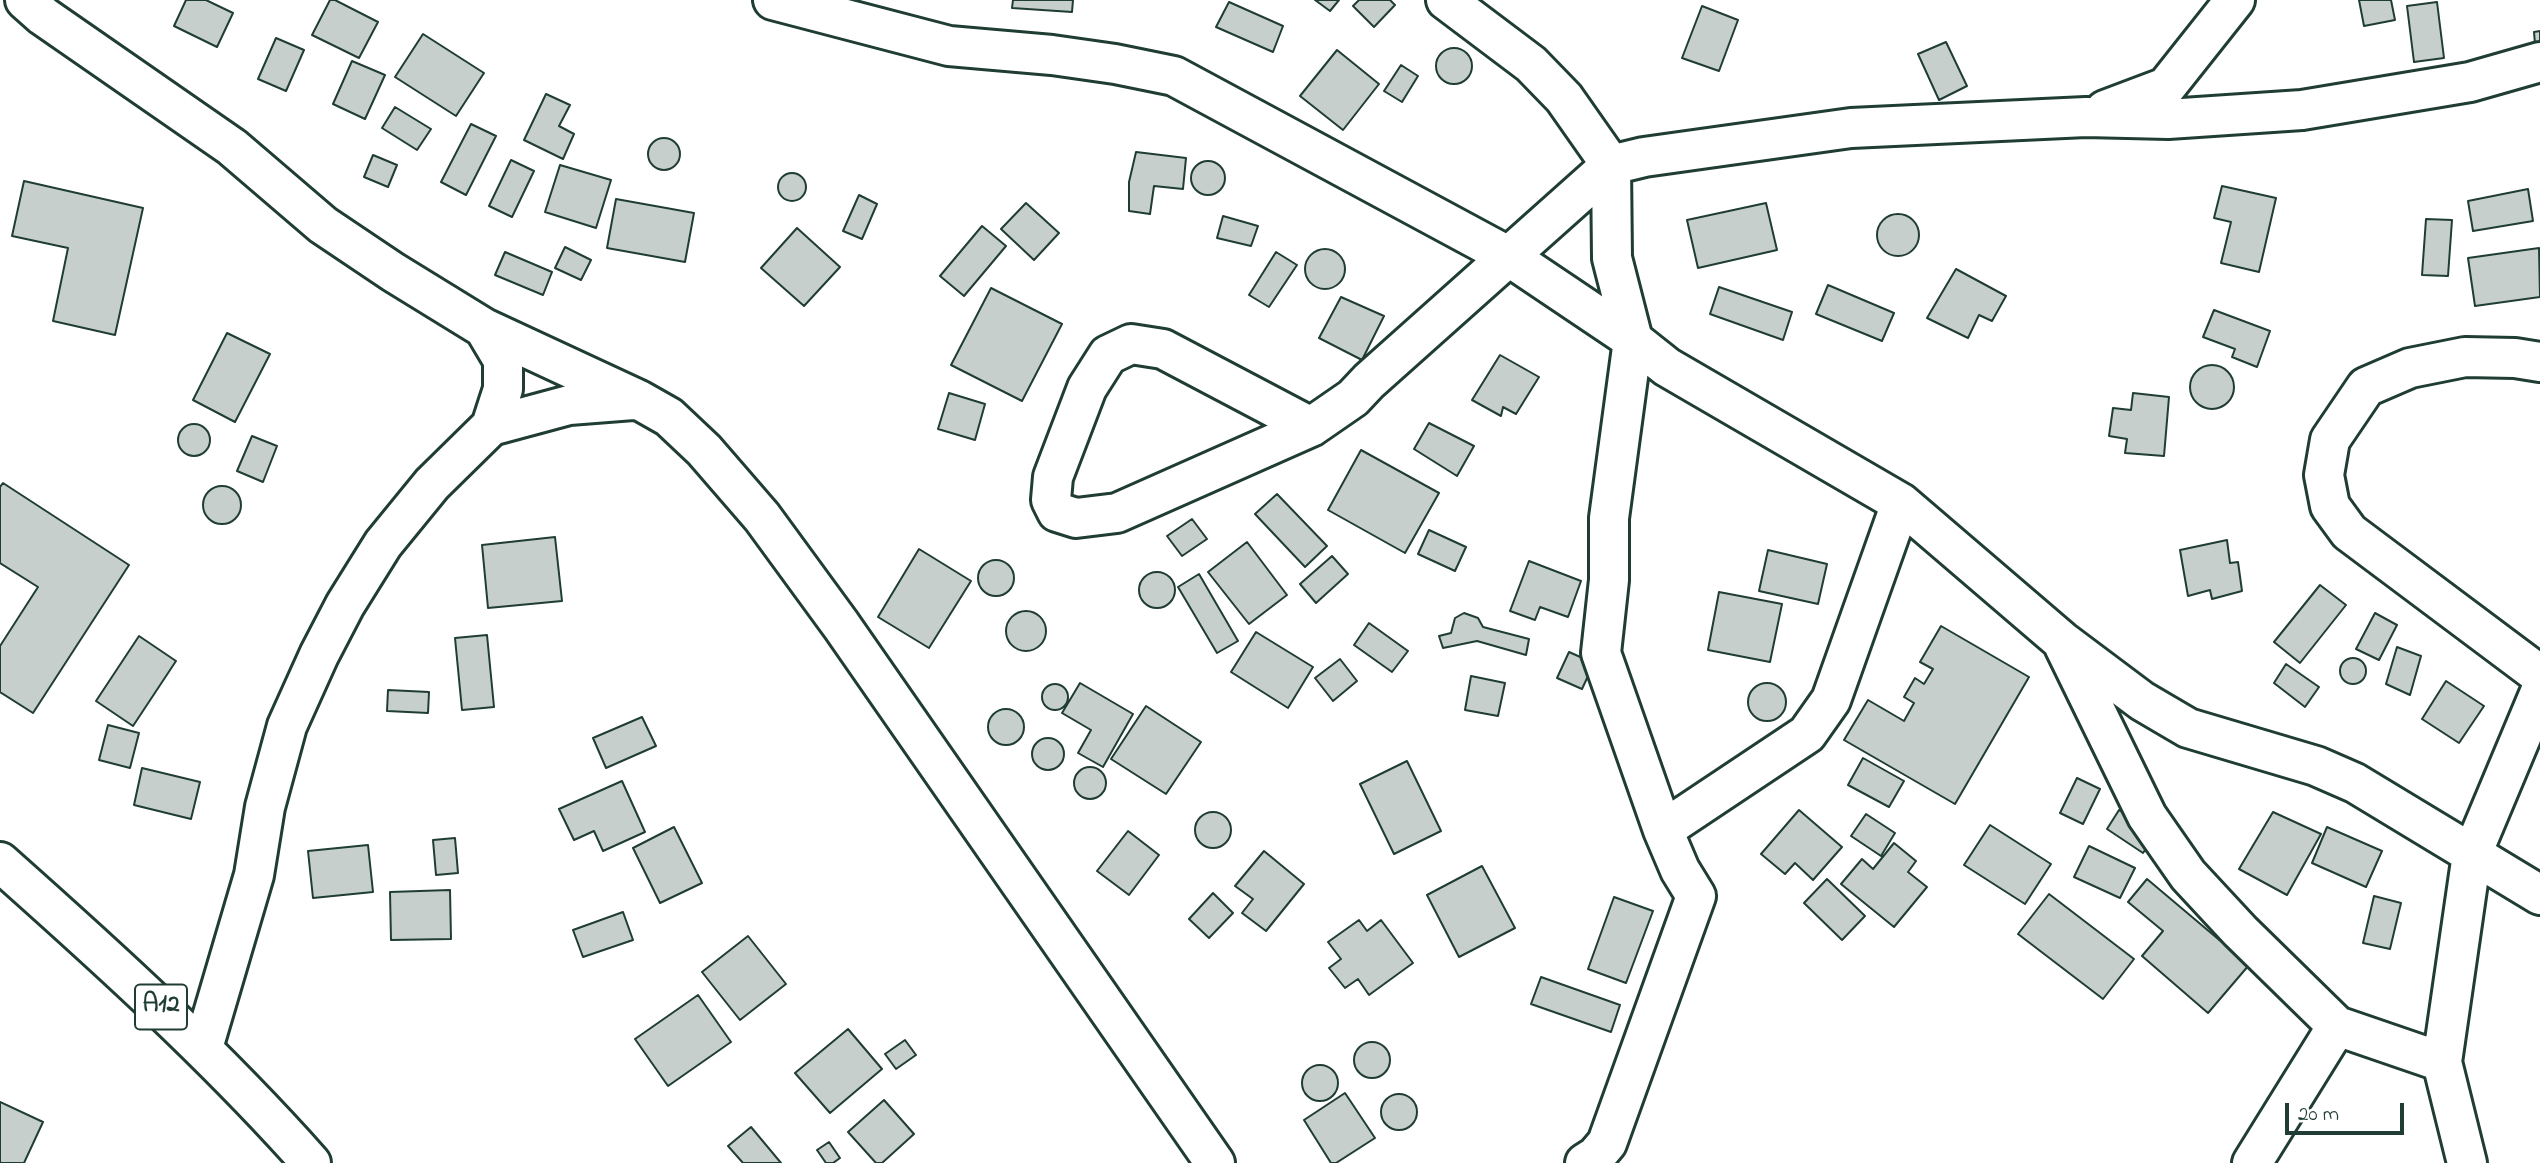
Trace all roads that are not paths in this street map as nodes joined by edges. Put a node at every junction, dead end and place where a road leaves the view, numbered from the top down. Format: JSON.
{"nodes":[{"id":1,"x":25,"y":0,"type":"edge"},
{"id":2,"x":773,"y":0,"type":"edge"},
{"id":3,"x":1446,"y":0,"type":"edge"},
{"id":4,"x":2235,"y":0,"type":"edge"},
{"id":5,"x":2540,"y":62,"type":"edge"},
{"id":6,"x":2086,"y":117,"type":"junction"},
{"id":7,"x":1611,"y":165,"type":"junction"},
{"id":8,"x":1508,"y":256,"type":"junction"},
{"id":9,"x":484,"y":328,"type":"junction"},
{"id":10,"x":1633,"y":340,"type":"junction"},
{"id":11,"x":2540,"y":362,"type":"edge"},
{"id":12,"x":639,"y":400,"type":"junction"},
{"id":13,"x":491,"y":426,"type":"junction"},
{"id":14,"x":1311,"y":428,"type":"junction"},
{"id":15,"x":1901,"y":503,"type":"junction"},
{"id":16,"x":2062,"y":641,"type":"junction"},
{"id":17,"x":2540,"y":675,"type":"edge"},
{"id":18,"x":2540,"y":692,"type":"edge"},
{"id":19,"x":1663,"y":830,"type":"junction"},
{"id":20,"x":2472,"y":854,"type":"junction"},
{"id":21,"x":0,"y":862,"type":"edge"},
{"id":22,"x":2540,"y":895,"type":"edge"},
{"id":23,"x":2337,"y":1026,"type":"junction"},
{"id":24,"x":203,"y":1048,"type":"junction"},
{"id":25,"x":2442,"y":1062,"type":"junction"},
{"id":26,"x":311,"y":1163,"type":"edge"},
{"id":27,"x":1215,"y":1163,"type":"edge"},
{"id":28,"x":1585,"y":1163,"type":"edge"},
{"id":29,"x":2252,"y":1163,"type":"edge"},
{"id":30,"x":2467,"y":1163,"type":"edge"}],
"edges":[{"from":1,"to":9,"type":"street"},
{"from":2,"to":8,"type":"street"},
{"from":3,"to":7,"type":"street"},
{"from":4,"to":6,"type":"street"},
{"from":5,"to":6,"type":"street"},
{"from":6,"to":7,"type":"street"},
{"from":7,"to":8,"type":"street"},
{"from":7,"to":10,"type":"street"},
{"from":8,"to":10,"type":"street"},
{"from":8,"to":14,"type":"street"},
{"from":9,"to":12,"type":"street"},
{"from":9,"to":13,"type":"street"},
{"from":10,"to":15,"type":"street"},
{"from":10,"to":19,"type":"street"},
{"from":11,"to":17,"type":"street"},
{"from":12,"to":13,"type":"street"},
{"from":12,"to":27,"type":"street"},
{"from":13,"to":24,"type":"street"},
{"from":14,"to":14,"type":"street"},
{"from":15,"to":16,"type":"street"},
{"from":15,"to":19,"type":"street"},
{"from":16,"to":20,"type":"street"},
{"from":16,"to":23,"type":"street"},
{"from":18,"to":20,"type":"street"},
{"from":19,"to":28,"type":"street"},
{"from":20,"to":22,"type":"street"},
{"from":20,"to":25,"type":"street"},
{"from":21,"to":24,"type":"street","number":"A12"},
{"from":23,"to":25,"type":"street"},
{"from":23,"to":29,"type":"street"},
{"from":24,"to":26,"type":"street","number":"A12"},
{"from":25,"to":30,"type":"street"}]}
